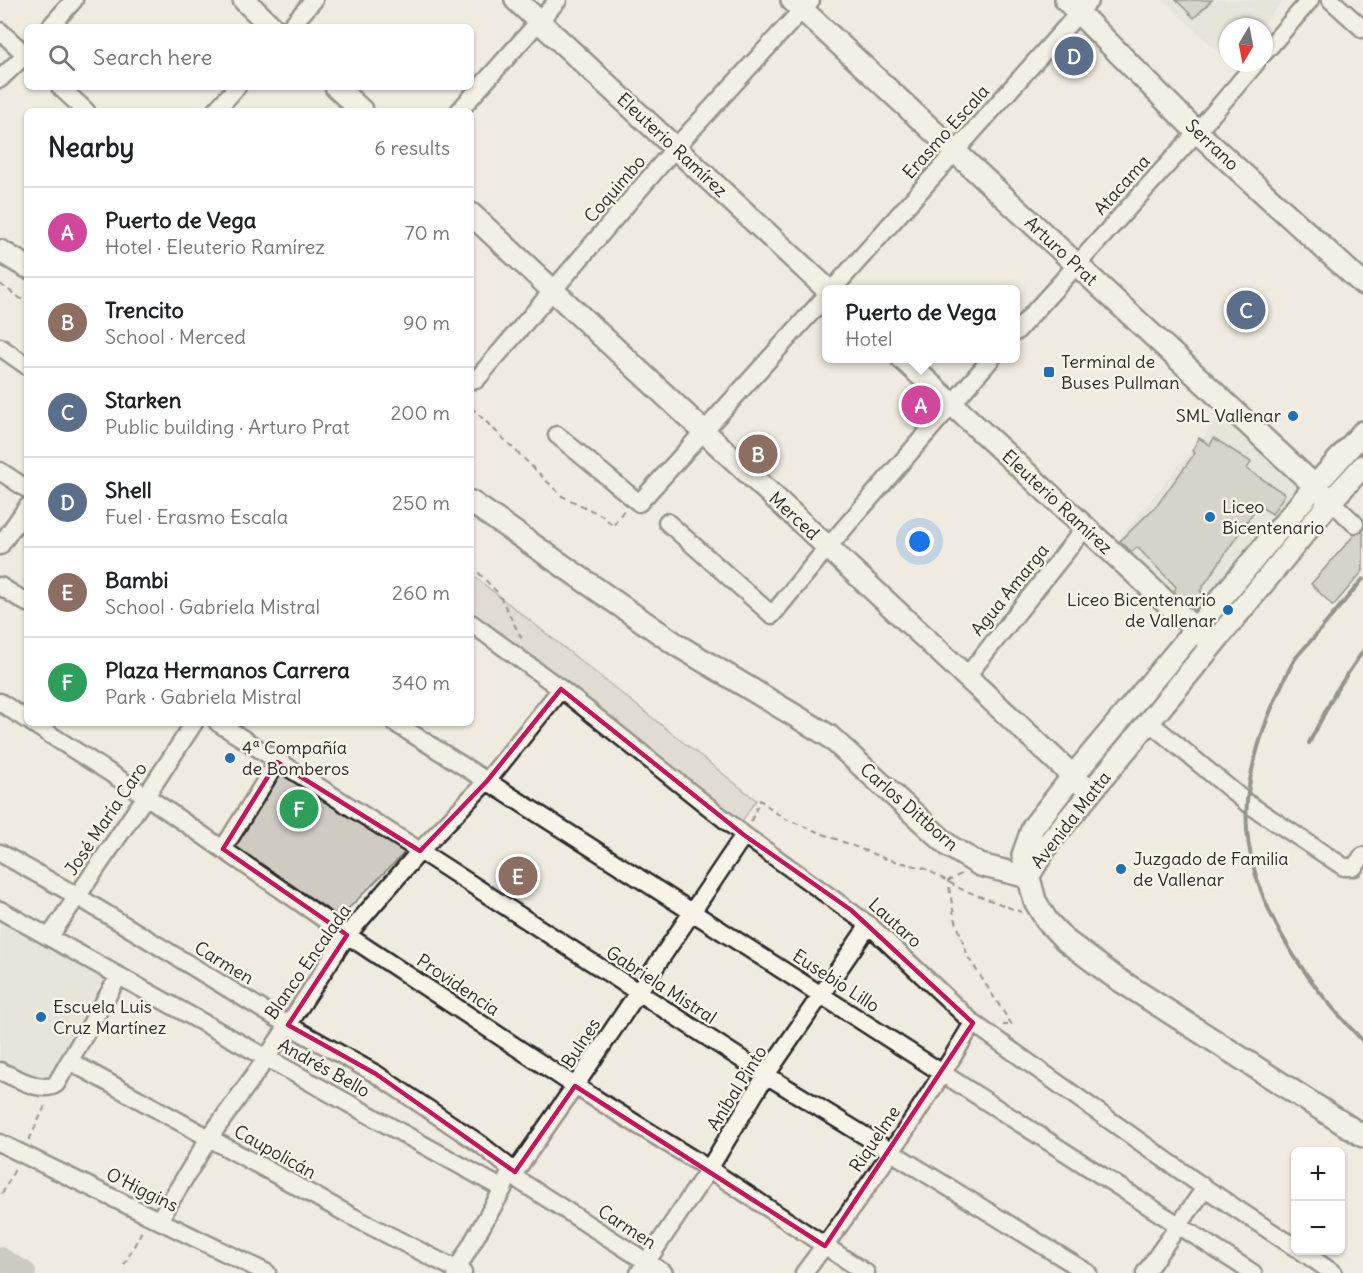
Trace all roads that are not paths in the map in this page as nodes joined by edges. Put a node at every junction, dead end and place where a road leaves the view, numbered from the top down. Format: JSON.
{"nodes":[{"id":1,"x":74,"y":0,"type":"edge"},
{"id":2,"x":244,"y":0,"type":"edge"},
{"id":3,"x":314,"y":0,"type":"edge"},
{"id":4,"x":516,"y":0,"type":"edge"},
{"id":5,"x":558,"y":0,"type":"edge"},
{"id":6,"x":1310,"y":0,"type":"edge"},
{"id":7,"x":1331,"y":0,"type":"edge"},
{"id":8,"x":802,"y":3,"type":"edge"},
{"id":9,"x":1078,"y":4,"type":"edge"},
{"id":10,"x":539,"y":21,"type":"junction"},
{"id":11,"x":53,"y":24,"type":"edge"},
{"id":12,"x":269,"y":24,"type":"edge"},
{"id":13,"x":293,"y":24,"type":"edge"},
{"id":14,"x":1363,"y":29,"type":"edge"},
{"id":15,"x":0,"y":31,"type":"edge"},
{"id":16,"x":1273,"y":43,"type":"edge"},
{"id":17,"x":24,"y":51,"type":"edge"},
{"id":18,"x":24,"y":57,"type":"edge"},
{"id":19,"x":1248,"y":72,"type":"edge"},
{"id":20,"x":0,"y":79,"type":"edge"},
{"id":21,"x":63,"y":90,"type":"edge"},
{"id":22,"x":234,"y":90,"type":"edge"},
{"id":23,"x":339,"y":90,"type":"edge"},
{"id":24,"x":83,"y":108,"type":"edge"},
{"id":25,"x":218,"y":108,"type":"edge"},
{"id":26,"x":359,"y":108,"type":"edge"},
{"id":27,"x":462,"y":108,"type":"edge"},
{"id":28,"x":1197,"y":132,"type":"junction"},
{"id":29,"x":675,"y":148,"type":"junction"},
{"id":30,"x":955,"y":151,"type":"junction"},
{"id":31,"x":474,"y":217,"type":"edge"},
{"id":32,"x":0,"y":251,"type":"edge"},
{"id":33,"x":1076,"y":264,"type":"junction"},
{"id":34,"x":24,"y":265,"type":"edge"},
{"id":35,"x":1363,"y":284,"type":"edge"},
{"id":36,"x":825,"y":285,"type":"edge"},
{"id":37,"x":834,"y":285,"type":"edge"},
{"id":38,"x":553,"y":291,"type":"junction"},
{"id":39,"x":822,"y":300,"type":"edge"},
{"id":40,"x":1020,"y":327,"type":"edge"},
{"id":41,"x":0,"y":347,"type":"edge"},
{"id":42,"x":907,"y":363,"type":"edge"},
{"id":43,"x":988,"y":363,"type":"edge"},
{"id":44,"x":24,"y":364,"type":"edge"},
{"id":45,"x":476,"y":380,"type":"dead end"},
{"id":46,"x":952,"y":404,"type":"junction"},
{"id":47,"x":705,"y":432,"type":"junction"},
{"id":48,"x":1363,"y":432,"type":"edge"},
{"id":49,"x":557,"y":435,"type":"dead end"},
{"id":50,"x":1363,"y":466,"type":"edge"},
{"id":51,"x":0,"y":471,"type":"edge"},
{"id":52,"x":24,"y":487,"type":"edge"},
{"id":53,"x":1314,"y":487,"type":"junction"},
{"id":54,"x":1331,"y":501,"type":"junction"},
{"id":55,"x":474,"y":504,"type":"edge"},
{"id":56,"x":24,"y":511,"type":"edge"},
{"id":57,"x":667,"y":522,"type":"dead end"},
{"id":58,"x":1355,"y":524,"type":"dead end"},
{"id":59,"x":1085,"y":528,"type":"junction"},
{"id":60,"x":0,"y":546,"type":"edge"},
{"id":61,"x":827,"y":548,"type":"junction"},
{"id":62,"x":0,"y":586,"type":"edge"},
{"id":63,"x":24,"y":601,"type":"edge"},
{"id":64,"x":474,"y":625,"type":"edge"},
{"id":65,"x":1196,"y":630,"type":"junction"},
{"id":66,"x":1212,"y":645,"type":"junction"},
{"id":67,"x":966,"y":677,"type":"junction"},
{"id":68,"x":561,"y":689,"type":"junction"},
{"id":69,"x":0,"y":702,"type":"edge"},
{"id":70,"x":24,"y":718,"type":"edge"},
{"id":71,"x":1149,"y":722,"type":"junction"},
{"id":72,"x":37,"y":726,"type":"edge"},
{"id":73,"x":192,"y":726,"type":"edge"},
{"id":74,"x":223,"y":726,"type":"edge"},
{"id":75,"x":400,"y":726,"type":"edge"},
{"id":76,"x":277,"y":762,"type":"junction"},
{"id":77,"x":1073,"y":776,"type":"junction"},
{"id":78,"x":487,"y":781,"type":"junction"},
{"id":79,"x":1090,"y":792,"type":"junction"},
{"id":80,"x":146,"y":796,"type":"junction"},
{"id":81,"x":744,"y":836,"type":"junction"},
{"id":82,"x":223,"y":849,"type":"junction"},
{"id":83,"x":420,"y":850,"type":"junction"},
{"id":84,"x":0,"y":853,"type":"edge"},
{"id":85,"x":1360,"y":864,"type":"edge"},
{"id":86,"x":1028,"y":877,"type":"junction"},
{"id":87,"x":77,"y":896,"type":"junction"},
{"id":88,"x":0,"y":910,"type":"edge"},
{"id":89,"x":692,"y":914,"type":"junction"},
{"id":90,"x":870,"y":925,"type":"junction"},
{"id":91,"x":347,"y":935,"type":"junction"},
{"id":92,"x":50,"y":936,"type":"junction"},
{"id":93,"x":119,"y":976,"type":"junction"},
{"id":94,"x":637,"y":993,"type":"junction"},
{"id":95,"x":822,"y":994,"type":"junction"},
{"id":96,"x":973,"y":1023,"type":"junction"},
{"id":97,"x":288,"y":1024,"type":"junction"},
{"id":98,"x":266,"y":1059,"type":"junction"},
{"id":99,"x":71,"y":1062,"type":"junction"},
{"id":100,"x":0,"y":1071,"type":"edge"},
{"id":101,"x":942,"y":1074,"type":"junction"},
{"id":102,"x":766,"y":1076,"type":"junction"},
{"id":103,"x":575,"y":1086,"type":"junction"},
{"id":104,"x":1363,"y":1136,"type":"edge"},
{"id":105,"x":210,"y":1138,"type":"junction"},
{"id":106,"x":0,"y":1143,"type":"edge"},
{"id":107,"x":890,"y":1152,"type":"junction"},
{"id":108,"x":709,"y":1169,"type":"junction"},
{"id":109,"x":509,"y":1178,"type":"junction"},
{"id":110,"x":1205,"y":1188,"type":"junction"},
{"id":111,"x":154,"y":1218,"type":"junction"},
{"id":112,"x":1179,"y":1225,"type":"junction"},
{"id":113,"x":1291,"y":1245,"type":"edge"},
{"id":114,"x":825,"y":1246,"type":"junction"},
{"id":115,"x":1306,"y":1255,"type":"edge"},
{"id":116,"x":642,"y":1267,"type":"edge"},
{"id":117,"x":458,"y":1272,"type":"edge"},
{"id":118,"x":267,"y":1273,"type":"edge"},
{"id":119,"x":664,"y":1273,"type":"edge"},
{"id":120,"x":804,"y":1273,"type":"edge"},
{"id":121,"x":866,"y":1273,"type":"edge"},
{"id":122,"x":1088,"y":1273,"type":"edge"},
{"id":123,"x":1145,"y":1273,"type":"edge"},
{"id":124,"x":1253,"y":1273,"type":"edge"},
{"id":125,"x":1333,"y":1273,"type":"edge"}],
"edges":[{"from":1,"to":11,"type":"street"},
{"from":2,"to":12,"type":"main road"},
{"from":3,"to":13,"type":"street"},
{"from":4,"to":10,"type":"main road","name":"Eleuterio Ramírez"},
{"from":5,"to":10,"type":"street"},
{"from":6,"to":16,"type":"street"},
{"from":7,"to":14,"type":"street"},
{"from":8,"to":29,"type":"street","name":"Coquimbo"},
{"from":8,"to":30,"type":"main road","name":"Arturo Prat"},
{"from":9,"to":28,"type":"main road","name":"Serrano"},
{"from":9,"to":30,"type":"street","name":"Erasmo Escala"},
{"from":10,"to":27,"type":"street"},
{"from":10,"to":29,"type":"main road","name":"Eleuterio Ramírez"},
{"from":15,"to":17,"type":"street"},
{"from":18,"to":20,"type":"street"},
{"from":19,"to":28,"type":"street","name":"Atacama"},
{"from":21,"to":24,"type":"street"},
{"from":22,"to":25,"type":"street"},
{"from":23,"to":26,"type":"main road"},
{"from":28,"to":33,"type":"street","name":"Atacama"},
{"from":28,"to":35,"type":"main road","name":"Serrano"},
{"from":29,"to":36,"type":"main road","name":"Eleuterio Ramírez"},
{"from":29,"to":38,"type":"street","name":"Coquimbo"},
{"from":30,"to":33,"type":"main road","name":"Arturo Prat"},
{"from":30,"to":37,"type":"street","name":"Erasmo Escala"},
{"from":31,"to":38,"type":"main road","name":"Merced"},
{"from":32,"to":34,"type":"main road"},
{"from":33,"to":40,"type":"street","name":"Atacama"},
{"from":33,"to":53,"type":"main road","name":"Arturo Prat"},
{"from":38,"to":45,"type":"street","name":"Coquimbo"},
{"from":38,"to":47,"type":"main road","name":"Merced"},
{"from":39,"to":47,"type":"street"},
{"from":41,"to":44,"type":"street"},
{"from":42,"to":46,"type":"main road","name":"Eleuterio Ramírez"},
{"from":43,"to":46,"type":"street"},
{"from":46,"to":59,"type":"main road","name":"Eleuterio Ramírez"},
{"from":46,"to":61,"type":"street"},
{"from":47,"to":49,"type":"street"},
{"from":47,"to":61,"type":"main road","name":"Merced"},
{"from":48,"to":53,"type":"main road","name":"Avenida Matta"},
{"from":50,"to":54,"type":"main road","name":"Avenida Matta"},
{"from":51,"to":52,"type":"street"},
{"from":53,"to":54,"type":"main road","name":"Arturo Prat"},
{"from":53,"to":65,"type":"main road","name":"Avenida Matta"},
{"from":54,"to":58,"type":"street"},
{"from":54,"to":66,"type":"main road","name":"Avenida Matta"},
{"from":55,"to":86,"type":"main road","name":"Carlos Dittborn"},
{"from":56,"to":60,"type":"street"},
{"from":57,"to":61,"type":"street"},
{"from":59,"to":65,"type":"main road","name":"Eleuterio Ramírez"},
{"from":59,"to":67,"type":"street","name":"Agua Amarga"},
{"from":61,"to":67,"type":"main road","name":"Merced"},
{"from":62,"to":63,"type":"street"},
{"from":64,"to":68,"type":"street","name":"Lautaro"},
{"from":65,"to":66,"type":"main road","name":"Eleuterio Ramírez"},
{"from":65,"to":77,"type":"main road","name":"Avenida Matta"},
{"from":66,"to":71,"type":"main road","name":"Avenida Matta"},
{"from":67,"to":77,"type":"main road","name":"Merced"},
{"from":68,"to":78,"type":"street","name":"Blanco Encalada"},
{"from":68,"to":81,"type":"street","name":"Lautaro"},
{"from":69,"to":70,"type":"street"},
{"from":71,"to":79,"type":"main road","name":"Avenida Matta"},
{"from":71,"to":85,"type":"street"},
{"from":72,"to":80,"type":"street","name":"Providencia"},
{"from":73,"to":80,"type":"street","name":"José María Caro"},
{"from":74,"to":76,"type":"street","name":"Gabriela Mistral"},
{"from":75,"to":78,"type":"street","name":"Eusebio Lillo"},
{"from":76,"to":82,"type":"street"},
{"from":76,"to":83,"type":"street","name":"Gabriela Mistral"},
{"from":77,"to":79,"type":"main road","name":"Merced"},
{"from":77,"to":86,"type":"main road","name":"Avenida Matta"},
{"from":78,"to":83,"type":"street","name":"Blanco Encalada"},
{"from":78,"to":89,"type":"street","name":"Eusebio Lillo"},
{"from":79,"to":86,"type":"main road","name":"Avenida Matta"},
{"from":80,"to":82,"type":"street","name":"Providencia"},
{"from":80,"to":87,"type":"street","name":"José María Caro"},
{"from":81,"to":89,"type":"street","name":"Bulnes"},
{"from":81,"to":90,"type":"street","name":"Lautaro"},
{"from":82,"to":91,"type":"street","name":"Providencia"},
{"from":83,"to":91,"type":"street","name":"Blanco Encalada"},
{"from":83,"to":94,"type":"street","name":"Gabriela Mistral"},
{"from":84,"to":87,"type":"street","name":"Carmen"},
{"from":86,"to":104,"type":"main road"},
{"from":87,"to":92,"type":"street","name":"José María Caro"},
{"from":87,"to":97,"type":"street","name":"Carmen"},
{"from":88,"to":92,"type":"street","name":"Andrés Bello"},
{"from":89,"to":94,"type":"street","name":"Bulnes"},
{"from":89,"to":95,"type":"street","name":"Eusebio Lillo"},
{"from":90,"to":95,"type":"street","name":"Aníbal Pinto"},
{"from":90,"to":96,"type":"street","name":"Lautaro"},
{"from":91,"to":97,"type":"street","name":"Blanco Encalada"},
{"from":91,"to":103,"type":"street","name":"Providencia"},
{"from":92,"to":93,"type":"street","name":"Andrés Bello"},
{"from":93,"to":98,"type":"street","name":"Andrés Bello"},
{"from":93,"to":99,"type":"street"},
{"from":94,"to":102,"type":"street","name":"Gabriela Mistral"},
{"from":94,"to":103,"type":"street","name":"Bulnes"},
{"from":95,"to":101,"type":"street","name":"Eusebio Lillo"},
{"from":95,"to":102,"type":"street","name":"Aníbal Pinto"},
{"from":96,"to":101,"type":"street","name":"Riquelme"},
{"from":96,"to":110,"type":"street","name":"Lautaro"},
{"from":97,"to":98,"type":"street","name":"Blanco Encalada"},
{"from":97,"to":109,"type":"street","name":"Carmen"},
{"from":98,"to":105,"type":"street","name":"Blanco Encalada"},
{"from":98,"to":109,"type":"street","name":"Andrés Bello"},
{"from":99,"to":100,"type":"street"},
{"from":99,"to":105,"type":"street","name":"Caupolicán"},
{"from":101,"to":107,"type":"street","name":"Riquelme"},
{"from":101,"to":112,"type":"street","name":"Eusebio Lillo"},
{"from":102,"to":107,"type":"street","name":"Gabriela Mistral"},
{"from":102,"to":108,"type":"street","name":"Aníbal Pinto"},
{"from":103,"to":108,"type":"street","name":"Providencia"},
{"from":103,"to":109,"type":"street","name":"Bulnes"},
{"from":105,"to":111,"type":"street","name":"Blanco Encalada"},
{"from":105,"to":117,"type":"street","name":"Caupolicán"},
{"from":106,"to":111,"type":"street","name":"O'Higgins"},
{"from":107,"to":114,"type":"street","name":"Riquelme"},
{"from":107,"to":122,"type":"street","name":"Gabriela Mistral"},
{"from":108,"to":114,"type":"street","name":"Providencia"},
{"from":108,"to":116,"type":"street","name":"Aníbal Pinto"},
{"from":109,"to":116,"type":"street","name":"Carmen"},
{"from":109,"to":117,"type":"street","name":"Bulnes"},
{"from":110,"to":112,"type":"street"},
{"from":110,"to":113,"type":"street","name":"Lautaro"},
{"from":111,"to":118,"type":"street","name":"O'Higgins"},
{"from":112,"to":123,"type":"street"},
{"from":112,"to":124,"type":"street","name":"Eusebio Lillo"},
{"from":114,"to":120,"type":"street","name":"Riquelme"},
{"from":114,"to":121,"type":"street","name":"Providencia"},
{"from":115,"to":125,"type":"street"},
{"from":116,"to":119,"type":"street","name":"Carmen"}]}
